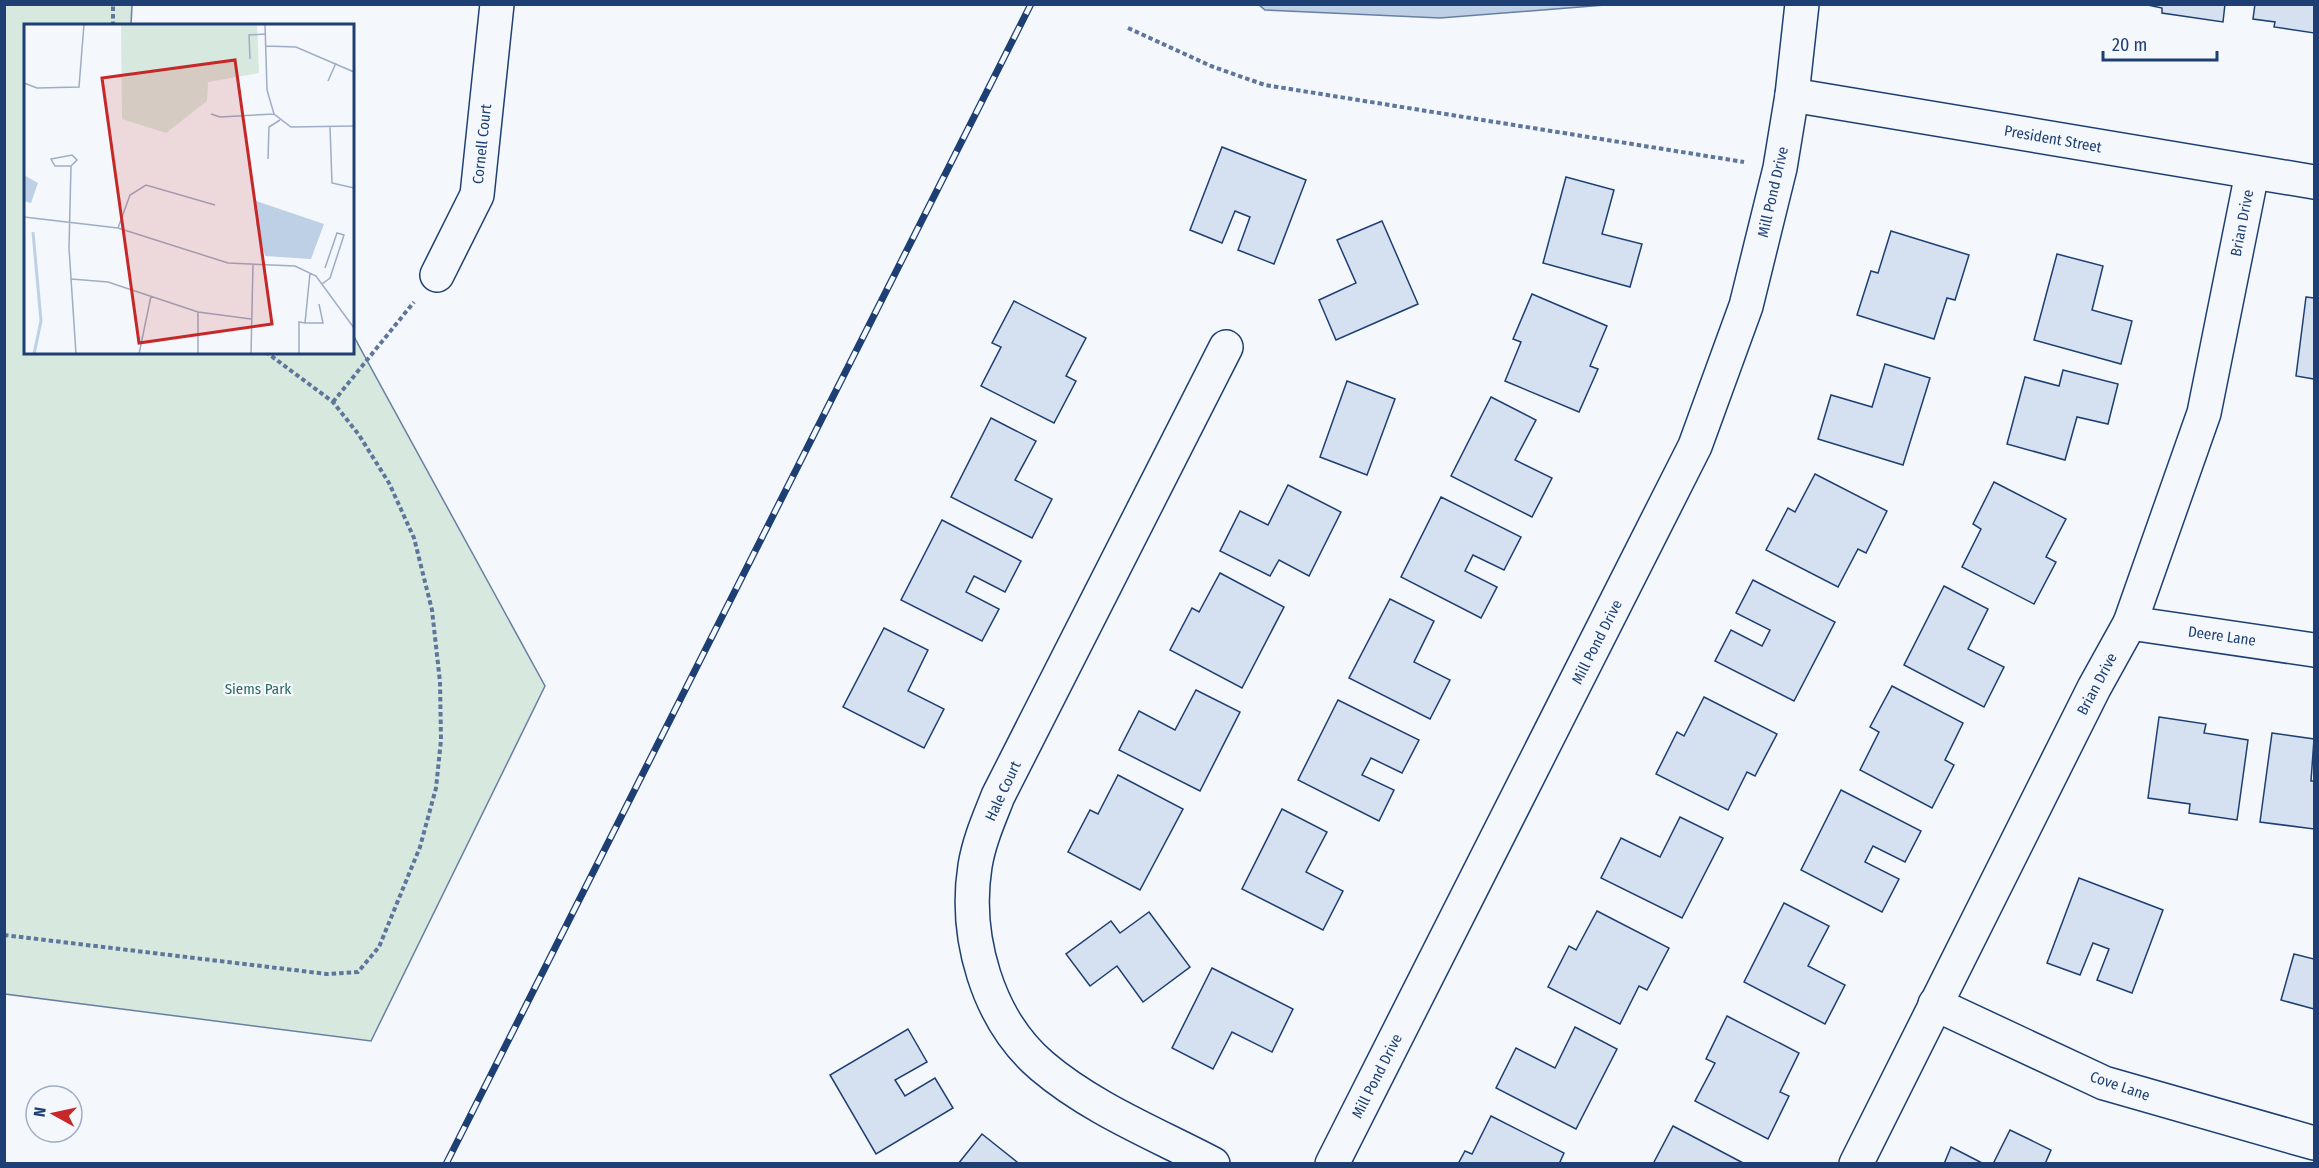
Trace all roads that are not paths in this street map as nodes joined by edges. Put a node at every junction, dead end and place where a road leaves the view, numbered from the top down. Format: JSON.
{"nodes":[{"id":1,"x":497,"y":4,"type":"edge"},
{"id":2,"x":1802,"y":4,"type":"edge"},
{"id":3,"x":1792,"y":95,"type":"junction"},
{"id":4,"x":2252,"y":173,"type":"junction"},
{"id":5,"x":2314,"y":182,"type":"edge"},
{"id":6,"x":436,"y":275,"type":"road end"},
{"id":7,"x":1226,"y":347,"type":"dead end"},
{"id":8,"x":2130,"y":623,"type":"junction"},
{"id":9,"x":2314,"y":650,"type":"edge"},
{"id":10,"x":1935,"y":1004,"type":"junction"},
{"id":11,"x":2314,"y":1143,"type":"edge"},
{"id":12,"x":1213,"y":1164,"type":"edge"},
{"id":13,"x":1332,"y":1164,"type":"edge"},
{"id":14,"x":1856,"y":1164,"type":"edge"}],
"edges":[{"from":1,"to":6,"type":"street","name":"Cornell Court"},
{"from":2,"to":3,"type":"street","name":"Mill Pond Drive"},
{"from":3,"to":4,"type":"street","name":"President Street"},
{"from":3,"to":13,"type":"street","name":"Mill Pond Drive"},
{"from":4,"to":5,"type":"street","name":"President Street"},
{"from":4,"to":8,"type":"street","name":"Brian Drive"},
{"from":7,"to":12,"type":"street","name":"Hale Court"},
{"from":8,"to":9,"type":"street","name":"Deere Lane"},
{"from":8,"to":10,"type":"street","name":"Brian Drive"},
{"from":10,"to":11,"type":"street","name":"Cove Lane"},
{"from":10,"to":14,"type":"street","name":"Brian Drive"}]}
